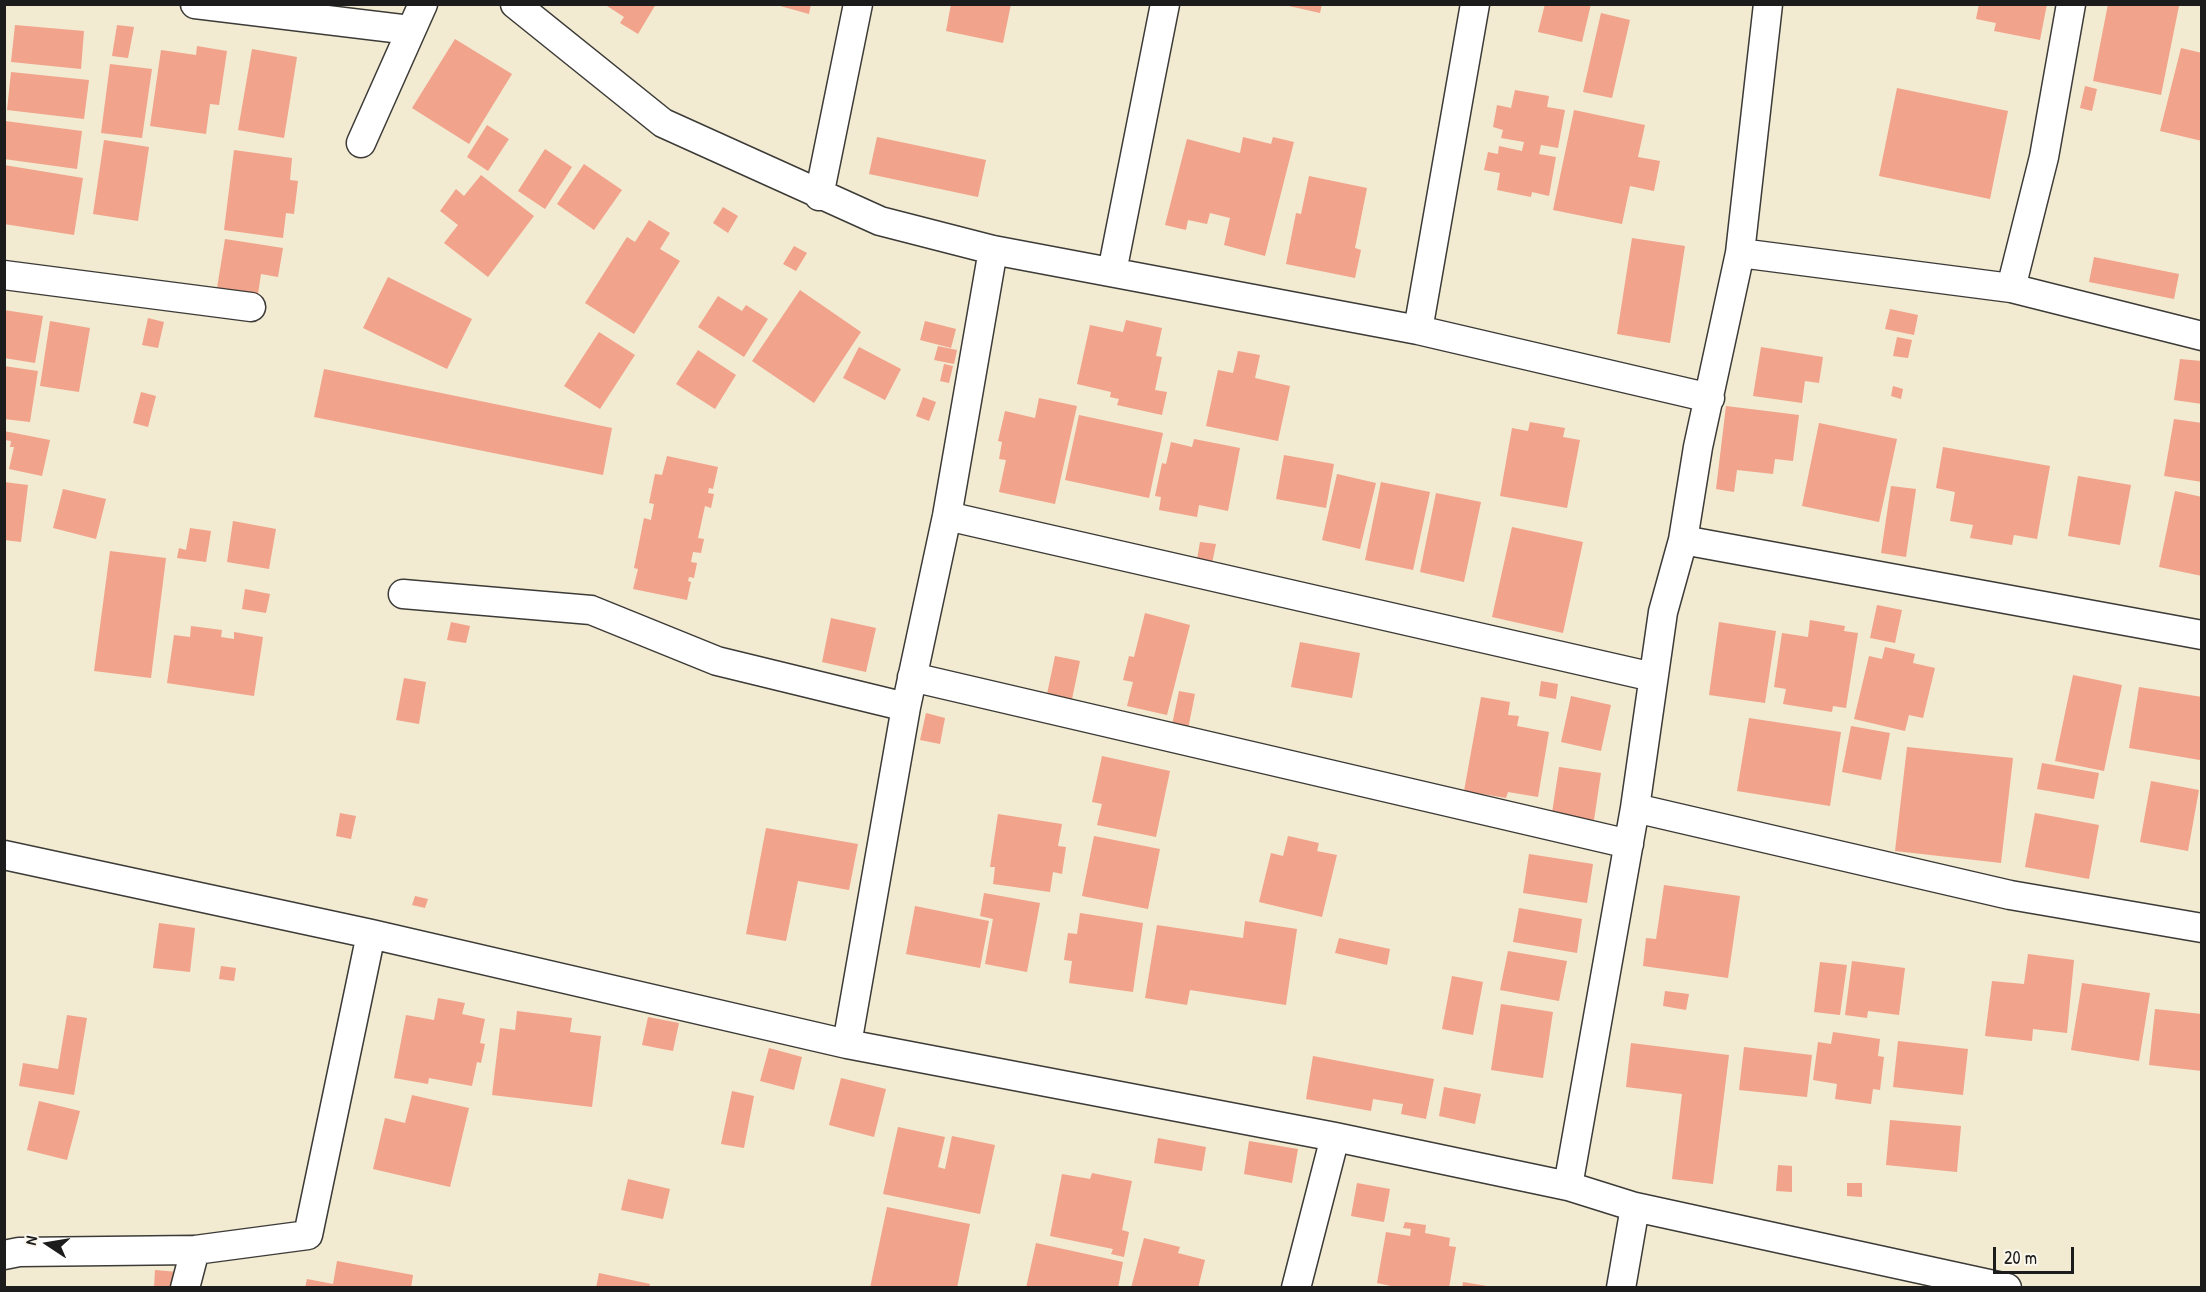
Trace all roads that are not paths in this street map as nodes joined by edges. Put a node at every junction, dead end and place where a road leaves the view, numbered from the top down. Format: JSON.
{"nodes":[{"id":1,"x":195,"y":4,"type":"edge"},
{"id":2,"x":423,"y":4,"type":"edge"},
{"id":3,"x":515,"y":4,"type":"edge"},
{"id":4,"x":858,"y":4,"type":"edge"},
{"id":5,"x":1165,"y":4,"type":"edge"},
{"id":6,"x":1475,"y":4,"type":"edge"},
{"id":7,"x":1768,"y":4,"type":"edge"},
{"id":8,"x":2071,"y":4,"type":"edge"},
{"id":9,"x":410,"y":30,"type":"junction"},
{"id":10,"x":361,"y":143,"type":"dead end"},
{"id":11,"x":819,"y":196,"type":"junction"},
{"id":12,"x":993,"y":250,"type":"junction"},
{"id":13,"x":1740,"y":253,"type":"junction"},
{"id":14,"x":1112,"y":272,"type":"junction"},
{"id":15,"x":4,"y":275,"type":"edge"},
{"id":16,"x":2011,"y":288,"type":"junction"},
{"id":17,"x":251,"y":307,"type":"dead end"},
{"id":18,"x":1418,"y":330,"type":"junction"},
{"id":19,"x":2202,"y":336,"type":"edge"},
{"id":20,"x":1710,"y":398,"type":"junction"},
{"id":21,"x":947,"y":516,"type":"junction"},
{"id":22,"x":1683,"y":540,"type":"junction"},
{"id":23,"x":403,"y":594,"type":"dead end"},
{"id":24,"x":2202,"y":635,"type":"edge"},
{"id":25,"x":912,"y":677,"type":"junction"},
{"id":26,"x":1653,"y":677,"type":"junction"},
{"id":27,"x":906,"y":707,"type":"junction"},
{"id":28,"x":1635,"y":808,"type":"junction"},
{"id":29,"x":1629,"y":844,"type":"junction"},
{"id":30,"x":4,"y":855,"type":"edge"},
{"id":31,"x":2202,"y":928,"type":"edge"},
{"id":32,"x":371,"y":934,"type":"junction"},
{"id":33,"x":847,"y":1044,"type":"junction"},
{"id":34,"x":1335,"y":1137,"type":"junction"},
{"id":35,"x":1568,"y":1186,"type":"junction"},
{"id":36,"x":1635,"y":1207,"type":"junction"},
{"id":37,"x":195,"y":1250,"type":"junction"},
{"id":38,"x":4,"y":1255,"type":"edge"},
{"id":39,"x":185,"y":1287,"type":"edge"},
{"id":40,"x":1296,"y":1287,"type":"edge"},
{"id":41,"x":1621,"y":1287,"type":"edge"},
{"id":42,"x":2007,"y":1287,"type":"edge"}],
"edges":[{"from":1,"to":9,"type":"street"},
{"from":2,"to":9,"type":"street"},
{"from":3,"to":11,"type":"street"},
{"from":4,"to":11,"type":"street"},
{"from":5,"to":14,"type":"street"},
{"from":6,"to":18,"type":"street"},
{"from":7,"to":13,"type":"street"},
{"from":8,"to":16,"type":"street"},
{"from":9,"to":10,"type":"street"},
{"from":11,"to":12,"type":"street"},
{"from":12,"to":14,"type":"street"},
{"from":12,"to":21,"type":"street"},
{"from":13,"to":16,"type":"street"},
{"from":13,"to":20,"type":"street"},
{"from":14,"to":18,"type":"street"},
{"from":15,"to":17,"type":"street"},
{"from":16,"to":19,"type":"street"},
{"from":18,"to":20,"type":"street"},
{"from":20,"to":22,"type":"street"},
{"from":21,"to":25,"type":"street"},
{"from":21,"to":26,"type":"street"},
{"from":22,"to":24,"type":"street"},
{"from":22,"to":26,"type":"street"},
{"from":23,"to":27,"type":"street"},
{"from":25,"to":27,"type":"street"},
{"from":25,"to":29,"type":"street"},
{"from":26,"to":28,"type":"street"},
{"from":27,"to":33,"type":"street"},
{"from":28,"to":29,"type":"street"},
{"from":28,"to":31,"type":"street"},
{"from":29,"to":35,"type":"street"},
{"from":30,"to":32,"type":"street"},
{"from":32,"to":33,"type":"street"},
{"from":32,"to":37,"type":"street"},
{"from":33,"to":34,"type":"street"},
{"from":34,"to":35,"type":"street"},
{"from":34,"to":40,"type":"street"},
{"from":35,"to":36,"type":"street"},
{"from":36,"to":41,"type":"street"},
{"from":36,"to":42,"type":"street"},
{"from":37,"to":38,"type":"street"},
{"from":37,"to":39,"type":"street"}]}
